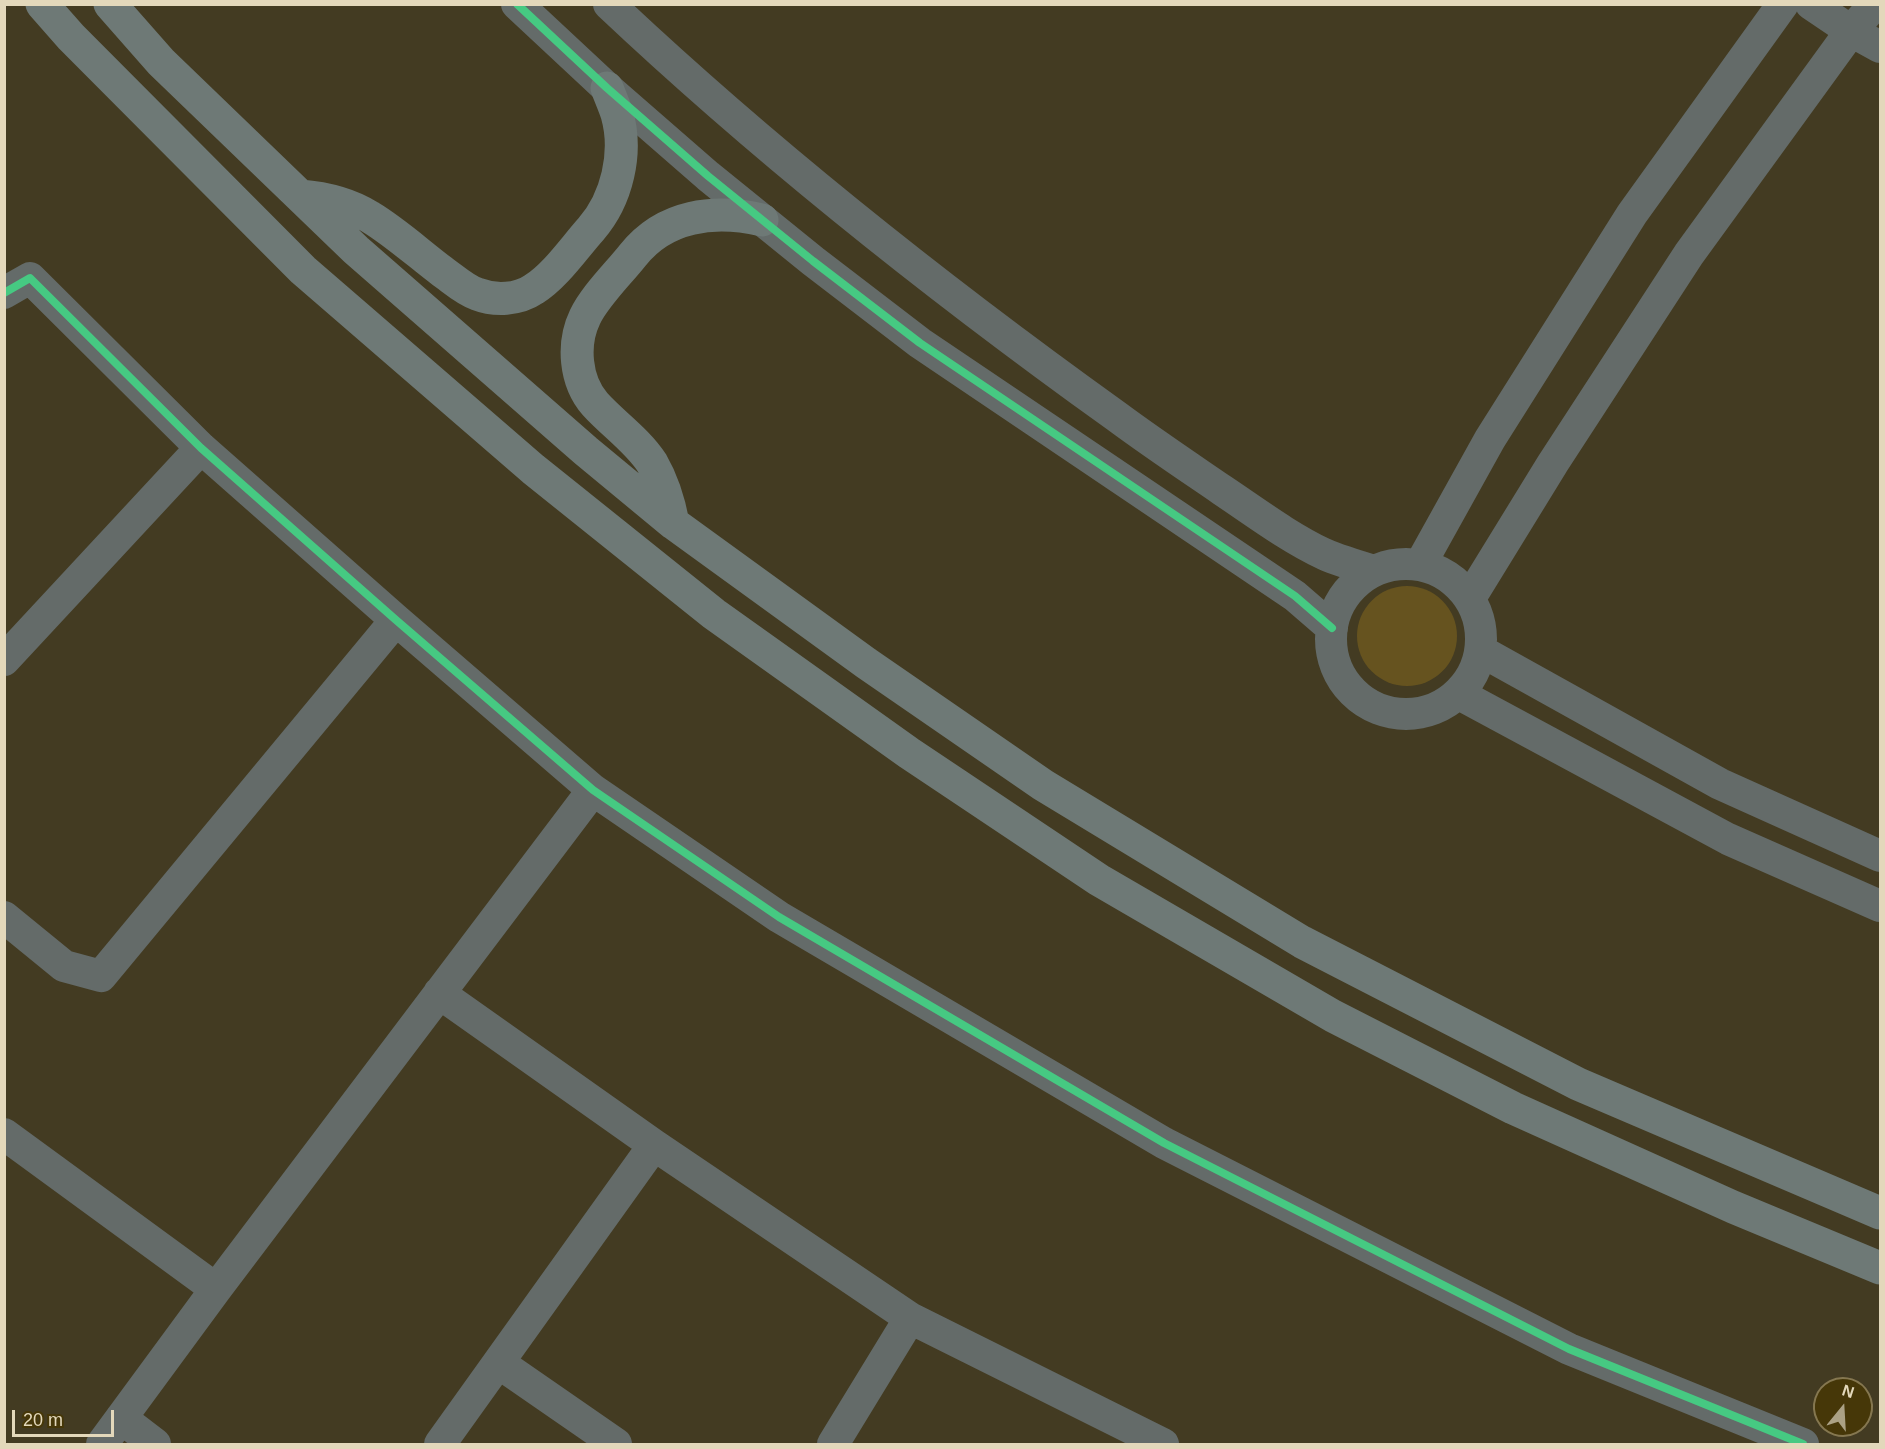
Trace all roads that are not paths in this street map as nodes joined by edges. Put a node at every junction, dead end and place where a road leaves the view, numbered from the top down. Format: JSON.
{"nodes":[{"id":1,"x":42,"y":4,"type":"edge"},
{"id":2,"x":110,"y":4,"type":"edge"},
{"id":3,"x":517,"y":4,"type":"edge"},
{"id":4,"x":609,"y":4,"type":"edge"},
{"id":5,"x":1783,"y":4,"type":"edge"},
{"id":6,"x":1810,"y":4,"type":"edge"},
{"id":7,"x":1875,"y":4,"type":"edge"},
{"id":8,"x":1851,"y":31,"type":"junction"},
{"id":9,"x":1881,"y":47,"type":"edge"},
{"id":10,"x":607,"y":88,"type":"junction"},
{"id":11,"x":300,"y":196,"type":"junction"},
{"id":12,"x":762,"y":220,"type":"junction"},
{"id":13,"x":4,"y":293,"type":"edge"},
{"id":14,"x":201,"y":448,"type":"junction"},
{"id":15,"x":673,"y":523,"type":"junction"},
{"id":16,"x":1420,"y":565,"type":"junction"},
{"id":17,"x":1374,"y":571,"type":"junction"},
{"id":18,"x":1470,"y":598,"type":"junction"},
{"id":19,"x":396,"y":620,"type":"junction"},
{"id":20,"x":1332,"y":628,"type":"junction"},
{"id":21,"x":1481,"y":651,"type":"junction"},
{"id":22,"x":4,"y":660,"type":"edge"},
{"id":23,"x":1459,"y":694,"type":"junction"},
{"id":24,"x":593,"y":790,"type":"junction"},
{"id":25,"x":1881,"y":856,"type":"edge"},
{"id":26,"x":1881,"y":906,"type":"edge"},
{"id":27,"x":4,"y":917,"type":"edge"},
{"id":28,"x":440,"y":993,"type":"junction"},
{"id":29,"x":4,"y":1134,"type":"edge"},
{"id":30,"x":654,"y":1145,"type":"junction"},
{"id":31,"x":1881,"y":1213,"type":"edge"},
{"id":32,"x":1881,"y":1268,"type":"edge"},
{"id":33,"x":216,"y":1289,"type":"junction"},
{"id":34,"x":910,"y":1318,"type":"junction"},
{"id":35,"x":499,"y":1363,"type":"junction"},
{"id":36,"x":121,"y":1418,"type":"junction"},
{"id":37,"x":1147,"y":1441,"type":"edge"},
{"id":38,"x":102,"y":1444,"type":"edge"},
{"id":39,"x":155,"y":1444,"type":"edge"},
{"id":40,"x":440,"y":1444,"type":"edge"},
{"id":41,"x":616,"y":1444,"type":"edge"},
{"id":42,"x":832,"y":1444,"type":"edge"},
{"id":43,"x":1803,"y":1444,"type":"edge"}],
"edges":[{"from":1,"to":32,"type":"highway"},
{"from":2,"to":11,"type":"highway"},
{"from":3,"to":10,"type":"street"},
{"from":4,"to":17,"type":"street"},
{"from":5,"to":16,"type":"street"},
{"from":6,"to":8,"type":"street"},
{"from":7,"to":8,"type":"street"},
{"from":8,"to":9,"type":"street"},
{"from":8,"to":18,"type":"street"},
{"from":10,"to":11,"type":"highway"},
{"from":10,"to":12,"type":"street"},
{"from":11,"to":15,"type":"highway"},
{"from":12,"to":15,"type":"highway"},
{"from":12,"to":20,"type":"street"},
{"from":13,"to":14,"type":"street"},
{"from":14,"to":19,"type":"street"},
{"from":14,"to":22,"type":"street"},
{"from":15,"to":31,"type":"highway"},
{"from":16,"to":17,"type":"street"},
{"from":16,"to":18,"type":"street"},
{"from":17,"to":20,"type":"street"},
{"from":18,"to":21,"type":"street"},
{"from":19,"to":24,"type":"street"},
{"from":19,"to":27,"type":"street"},
{"from":20,"to":23,"type":"street"},
{"from":21,"to":23,"type":"street"},
{"from":21,"to":25,"type":"street"},
{"from":23,"to":26,"type":"street"},
{"from":24,"to":28,"type":"street"},
{"from":24,"to":43,"type":"street"},
{"from":28,"to":30,"type":"street"},
{"from":28,"to":33,"type":"street"},
{"from":29,"to":33,"type":"street"},
{"from":30,"to":34,"type":"street"},
{"from":30,"to":35,"type":"street"},
{"from":33,"to":36,"type":"street"},
{"from":34,"to":37,"type":"street"},
{"from":34,"to":42,"type":"street"},
{"from":35,"to":40,"type":"street"},
{"from":35,"to":41,"type":"street"},
{"from":36,"to":38,"type":"street"},
{"from":36,"to":39,"type":"street"}]}
